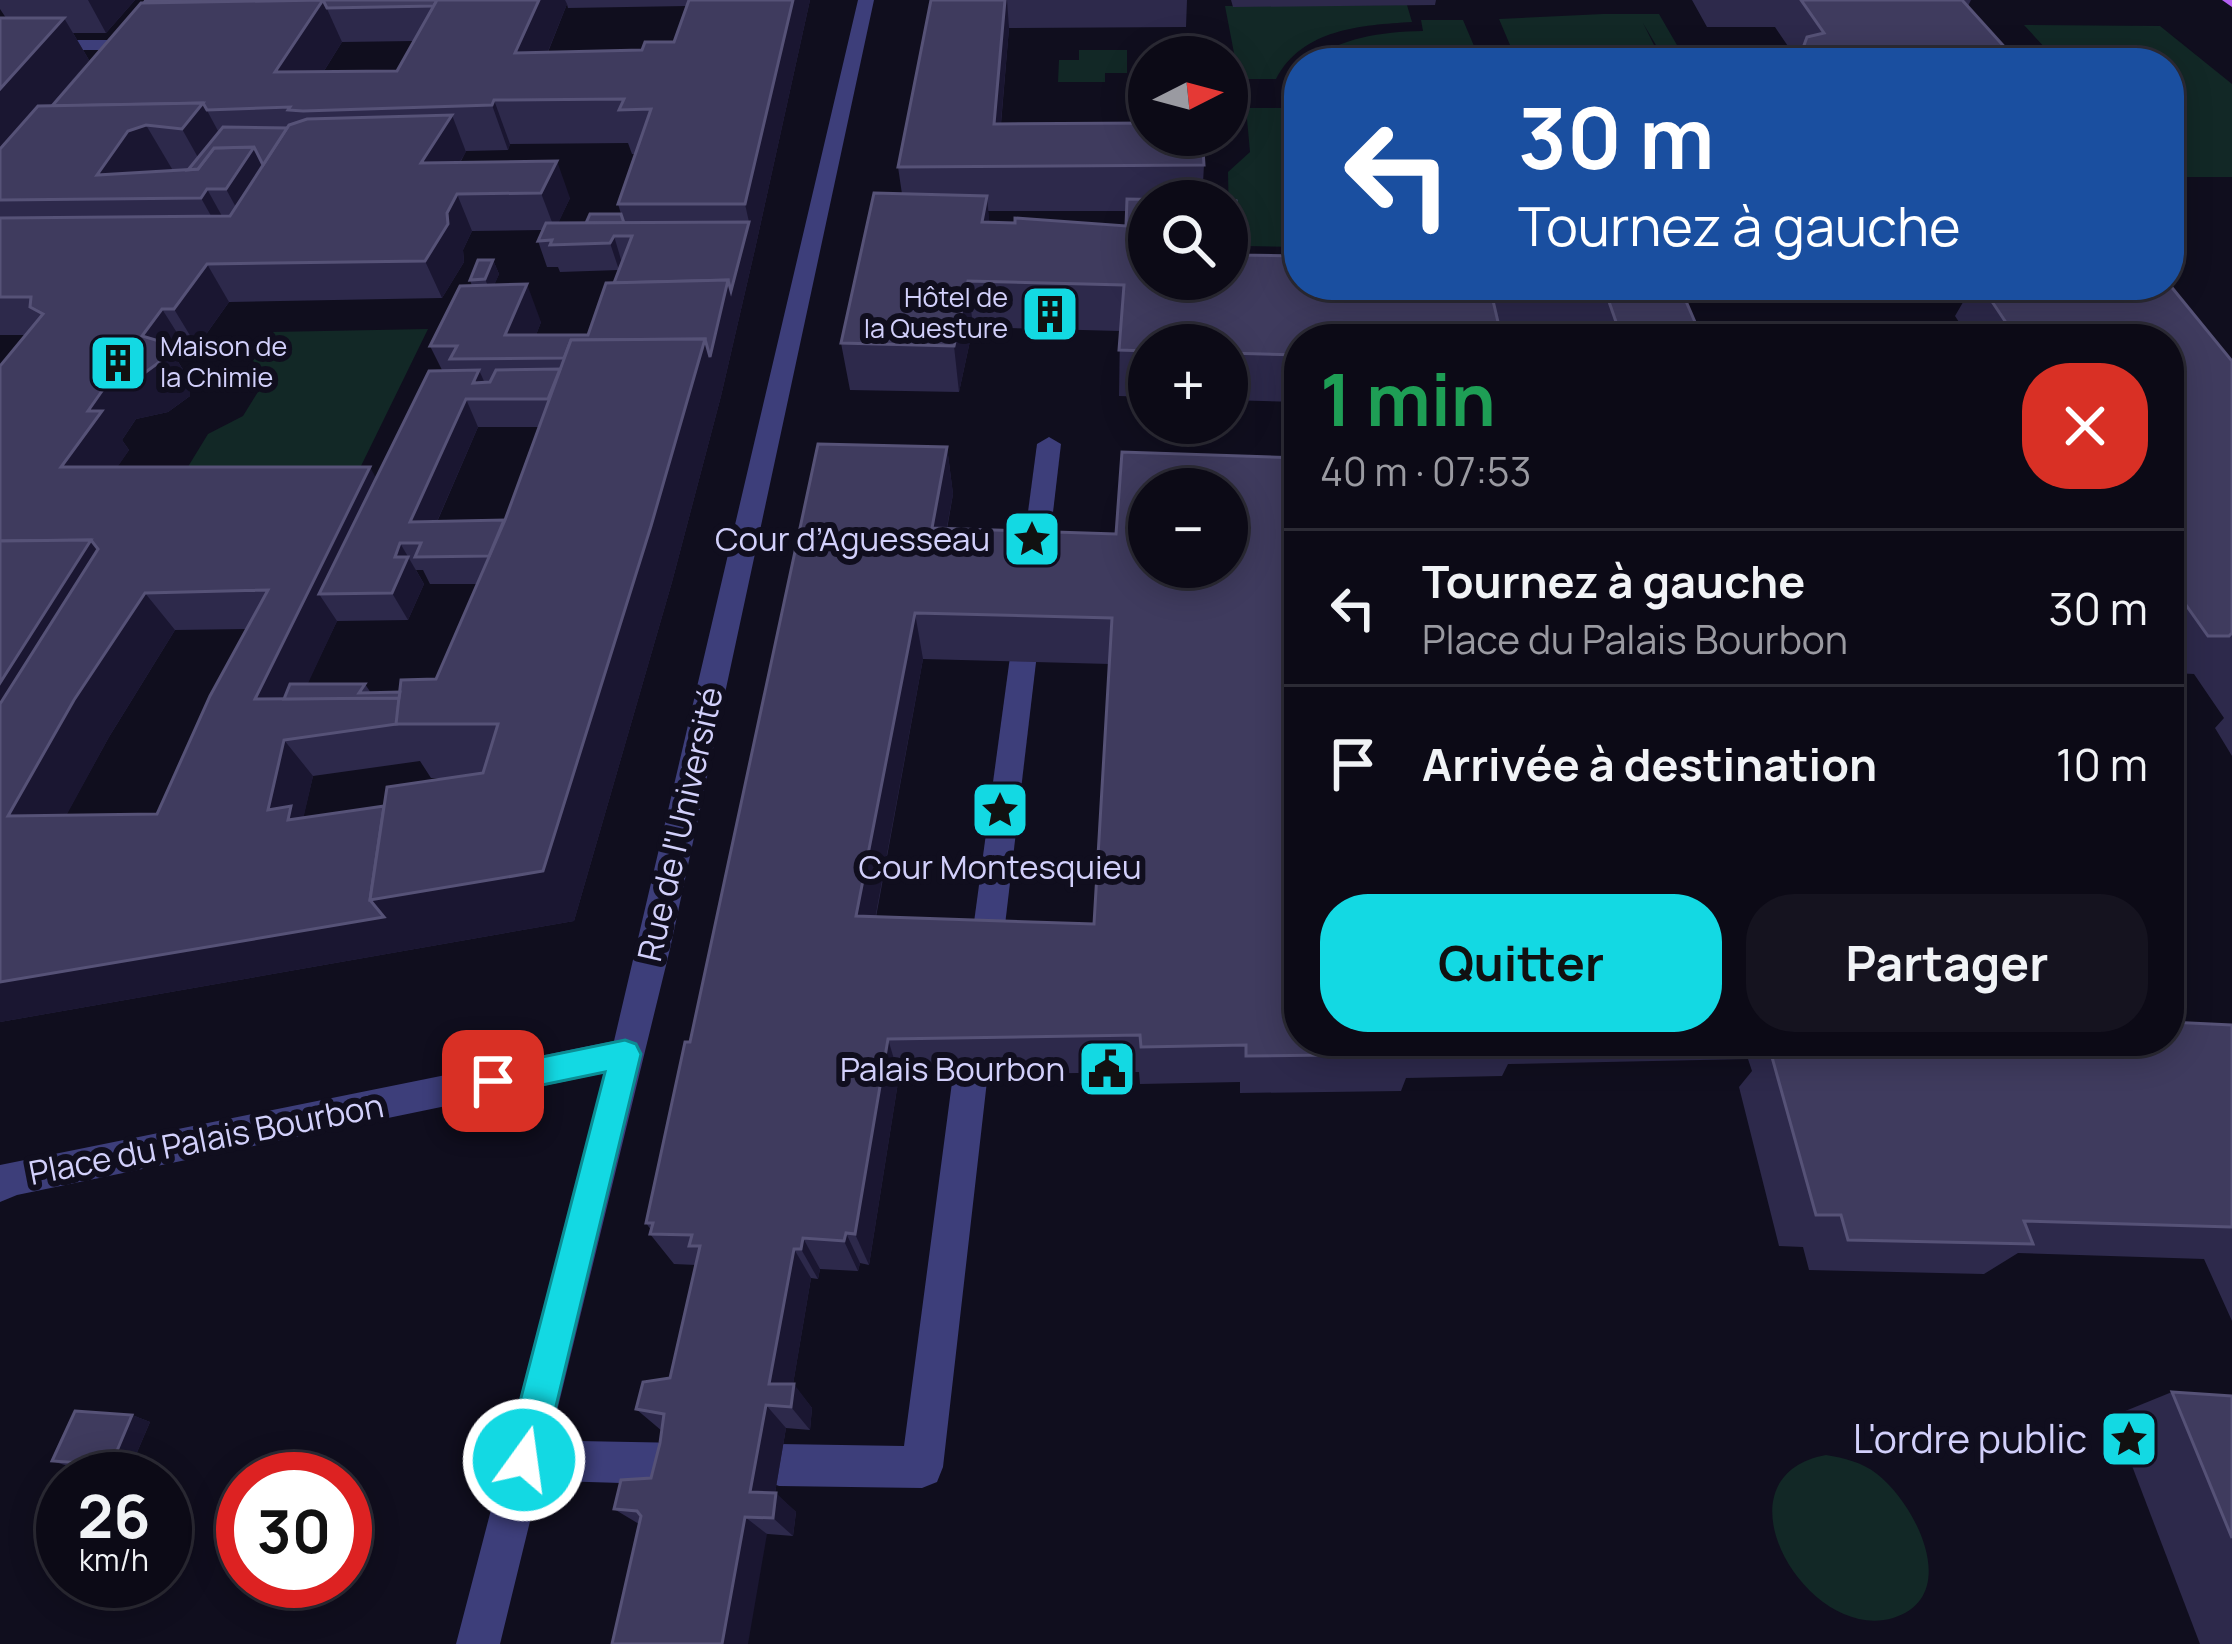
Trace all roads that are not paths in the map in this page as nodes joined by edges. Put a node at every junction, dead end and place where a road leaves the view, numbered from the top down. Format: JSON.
{"nodes":[{"id":1,"x":866,"y":0,"type":"edge"},
{"id":2,"x":0,"y":45,"type":"edge"},
{"id":3,"x":118,"y":62,"type":"edge"},
{"id":4,"x":1049,"y":444,"type":"dead end"},
{"id":5,"x":625,"y":1054,"type":"junction"},
{"id":6,"x":0,"y":1184,"type":"edge"},
{"id":7,"x":524,"y":1460,"type":"junction"},
{"id":8,"x":686,"y":1464,"type":"edge"},
{"id":9,"x":779,"y":1465,"type":"edge"},
{"id":10,"x":478,"y":1644,"type":"edge"}],
"edges":[{"from":1,"to":5,"type":"street","name":"Rue de l'Université"},
{"from":2,"to":3,"type":"street"},
{"from":4,"to":9,"type":"street"},
{"from":5,"to":6,"type":"street","name":"Place du Palais Bourbon"},
{"from":5,"to":7,"type":"street","name":"Rue de l'Université"},
{"from":7,"to":8,"type":"street"},
{"from":7,"to":10,"type":"street","name":"Rue de l'Université"}]}
